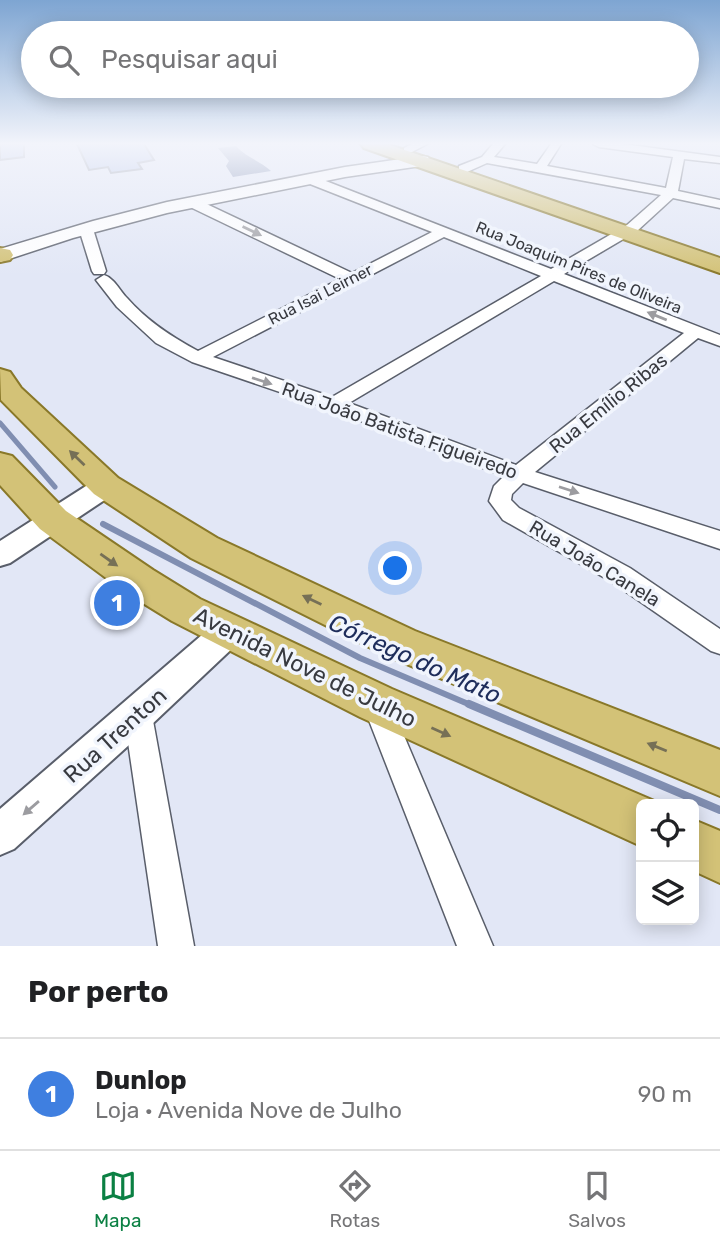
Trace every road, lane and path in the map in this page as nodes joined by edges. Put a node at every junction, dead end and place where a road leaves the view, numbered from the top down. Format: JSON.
{"nodes":[{"id":1,"x":262,"y":188,"type":"edge"},
{"id":2,"x":332,"y":188,"type":"edge"},
{"id":3,"x":506,"y":188,"type":"edge"},
{"id":4,"x":514,"y":188,"type":"edge"},
{"id":5,"x":646,"y":188,"type":"edge"},
{"id":6,"x":672,"y":188,"type":"edge"},
{"id":7,"x":671,"y":193,"type":"junction"},
{"id":8,"x":191,"y":202,"type":"junction"},
{"id":9,"x":720,"y":204,"type":"edge"},
{"id":10,"x":86,"y":229,"type":"junction"},
{"id":11,"x":628,"y":231,"type":"junction"},
{"id":12,"x":444,"y":232,"type":"junction"},
{"id":13,"x":1,"y":256,"type":"edge"},
{"id":14,"x":720,"y":258,"type":"edge"},
{"id":15,"x":720,"y":266,"type":"edge"},
{"id":16,"x":555,"y":275,"type":"junction"},
{"id":17,"x":349,"y":278,"type":"junction"},
{"id":18,"x":696,"y":332,"type":"junction"},
{"id":19,"x":720,"y":341,"type":"edge"},
{"id":20,"x":198,"y":358,"type":"junction"},
{"id":21,"x":0,"y":378,"type":"edge"},
{"id":22,"x":334,"y":404,"type":"junction"},
{"id":23,"x":0,"y":464,"type":"edge"},
{"id":24,"x":519,"y":474,"type":"junction"},
{"id":25,"x":99,"y":491,"type":"junction"},
{"id":26,"x":59,"y":517,"type":"junction"},
{"id":27,"x":720,"y":540,"type":"edge"},
{"id":28,"x":0,"y":555,"type":"edge"},
{"id":29,"x":228,"y":632,"type":"junction"},
{"id":30,"x":720,"y":643,"type":"edge"},
{"id":31,"x":376,"y":703,"type":"junction"},
{"id":32,"x":138,"y":715,"type":"junction"},
{"id":33,"x":720,"y":773,"type":"edge"},
{"id":34,"x":636,"y":819,"type":"edge"},
{"id":35,"x":0,"y":835,"type":"edge"},
{"id":36,"x":699,"y":847,"type":"edge"},
{"id":37,"x":720,"y":857,"type":"edge"},
{"id":38,"x":176,"y":946,"type":"edge"},
{"id":39,"x":475,"y":946,"type":"edge"}],
"edges":[{"from":1,"to":8,"type":"main road"},
{"from":2,"to":12,"type":"street","name":"Rua Joaquim Pires de Oliveira"},
{"from":3,"to":11,"type":"main road"},
{"from":4,"to":11,"type":"main road"},
{"from":5,"to":7,"type":"street"},
{"from":6,"to":7,"type":"street"},
{"from":7,"to":9,"type":"street"},
{"from":7,"to":11,"type":"street"},
{"from":8,"to":10,"type":"main road"},
{"from":8,"to":17,"type":"street","one_way":true},
{"from":10,"to":13,"type":"main road"},
{"from":10,"to":20,"type":"street","name":"Rua João Batista Figueiredo"},
{"from":11,"to":14,"type":"main road"},
{"from":11,"to":15,"type":"main road"},
{"from":11,"to":16,"type":"street"},
{"from":12,"to":16,"type":"street","name":"Rua Joaquim Pires de Oliveira"},
{"from":12,"to":17,"type":"street","name":"Rua Isai Leirner"},
{"from":18,"to":16,"type":"street","name":"Rua Joaquim Pires de Oliveira","one_way":true},
{"from":16,"to":22,"type":"street"},
{"from":17,"to":20,"type":"street","name":"Rua Isai Leirner"},
{"from":18,"to":19,"type":"street","name":"Rua Joaquim Pires de Oliveira"},
{"from":18,"to":24,"type":"street","name":"Rua Emílio Ribas"},
{"from":20,"to":22,"type":"street","name":"Rua João Batista Figueiredo","one_way":true},
{"from":25,"to":21,"type":"main road","one_way":true},
{"from":22,"to":24,"type":"street","name":"Rua João Batista Figueiredo"},
{"from":23,"to":26,"type":"main road","name":"Avenida Nove de Julho"},
{"from":24,"to":27,"type":"street","name":"Rua João Batista Figueiredo","one_way":true},
{"from":24,"to":30,"type":"street","name":"Rua João Canela"},
{"from":25,"to":26,"type":"street"},
{"from":33,"to":25,"type":"main road","one_way":true},
{"from":26,"to":28,"type":"street"},
{"from":26,"to":29,"type":"main road","name":"Avenida Nove de Julho","one_way":true},
{"from":29,"to":31,"type":"main road","name":"Avenida Nove de Julho"},
{"from":29,"to":32,"type":"street","name":"Rua Trenton"},
{"from":31,"to":34,"type":"main road","name":"Avenida Nove de Julho","one_way":true},
{"from":31,"to":39,"type":"street"},
{"from":32,"to":35,"type":"street","name":"Rua Trenton","one_way":true},
{"from":32,"to":38,"type":"street"},
{"from":36,"to":37,"type":"main road"}]}
